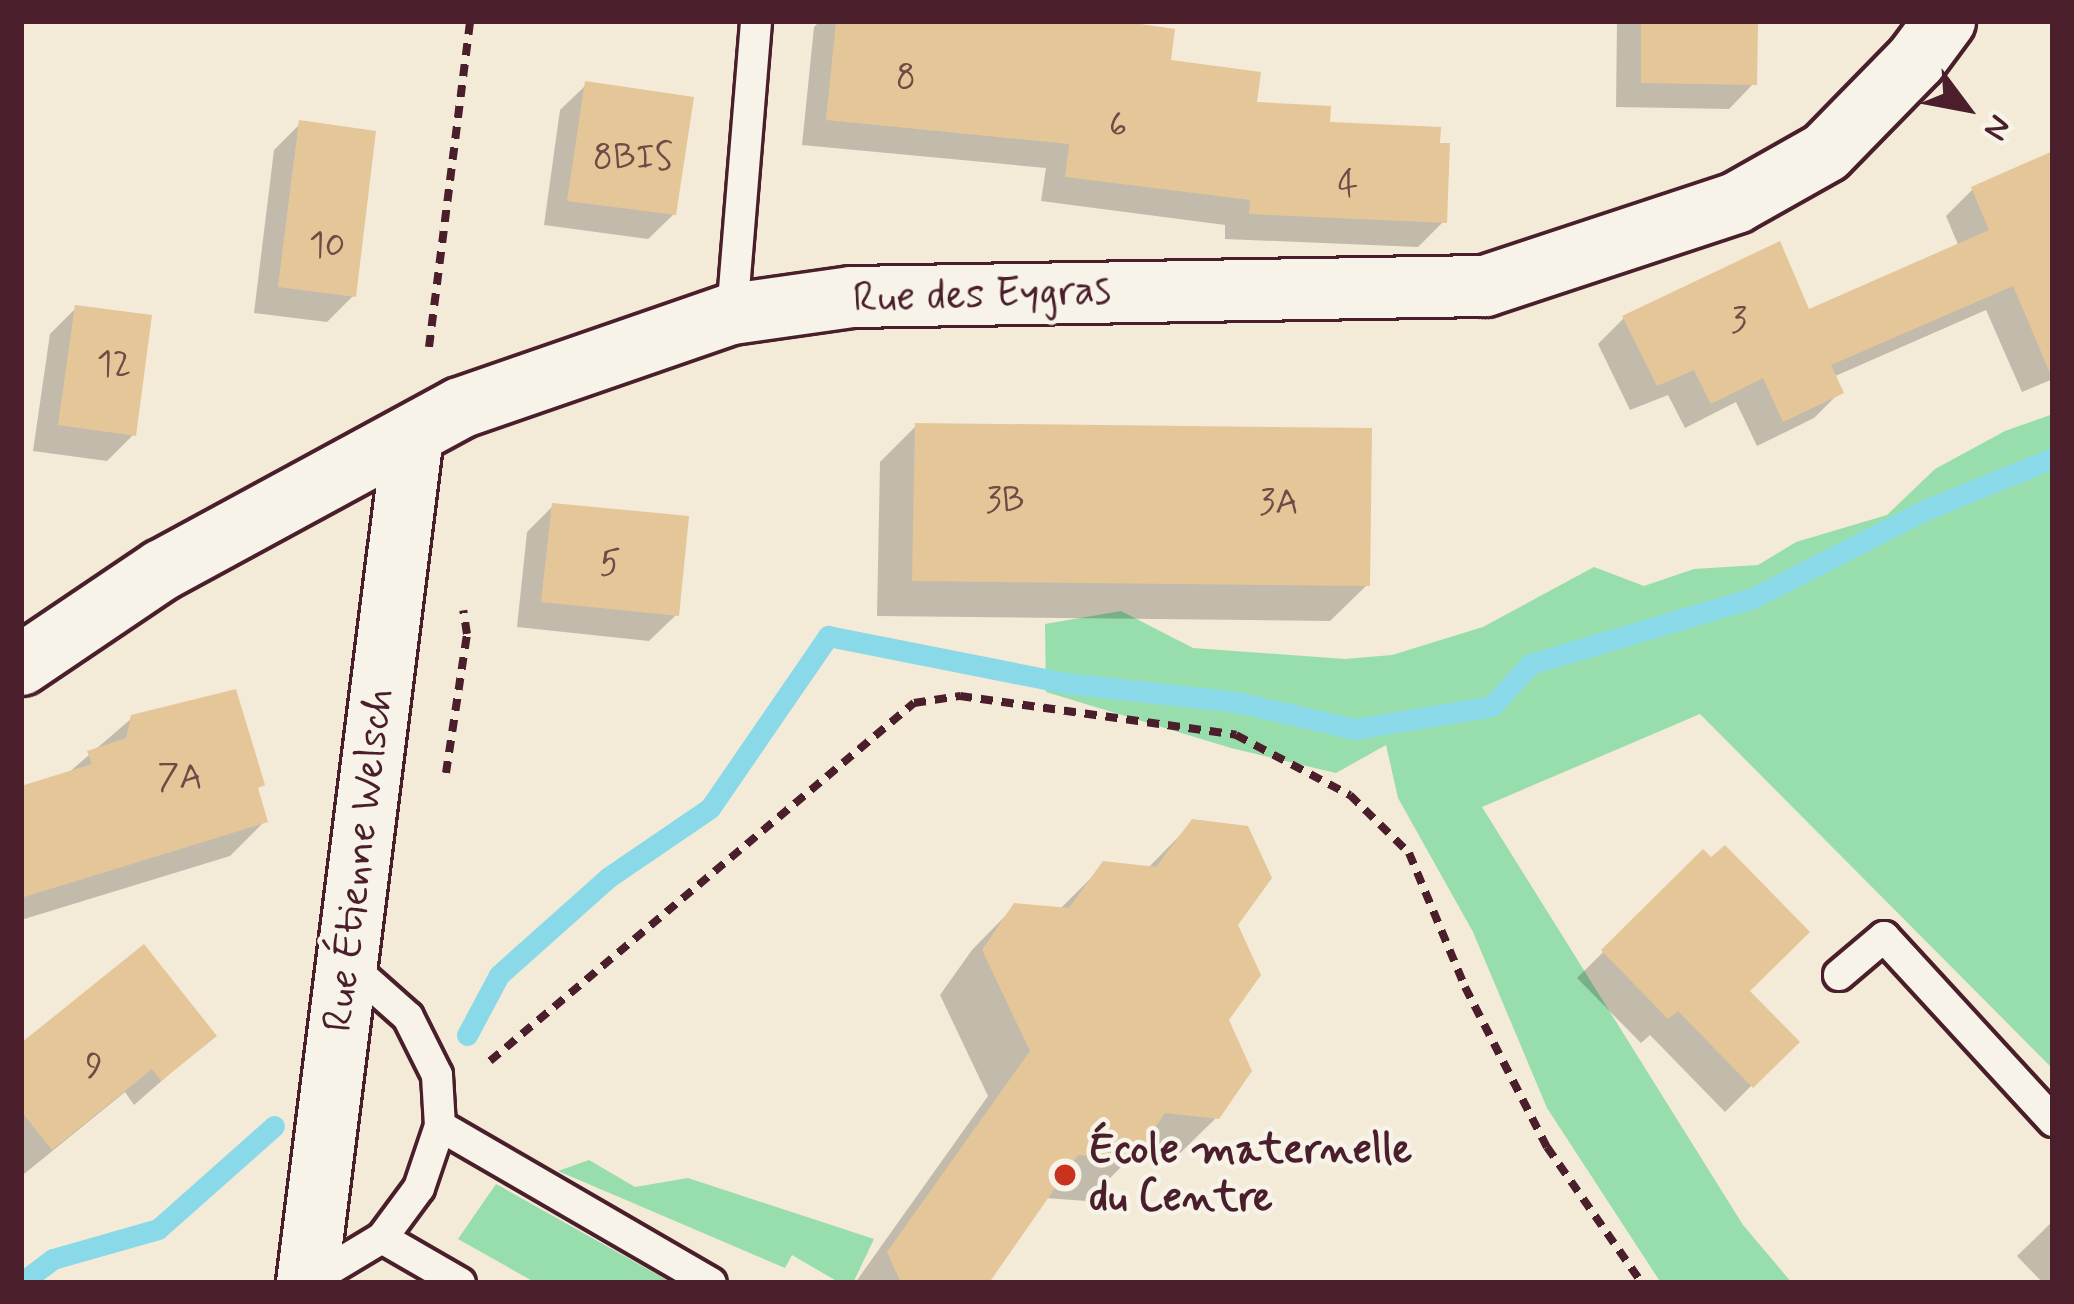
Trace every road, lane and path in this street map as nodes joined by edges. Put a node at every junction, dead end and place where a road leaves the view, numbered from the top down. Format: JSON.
{"nodes":[{"id":1,"x":470,"y":21,"type":"edge"},
{"id":2,"x":756,"y":21,"type":"edge"},
{"id":3,"x":1945,"y":21,"type":"edge"},
{"id":4,"x":731,"y":314,"type":"junction"},
{"id":5,"x":413,"y":436,"type":"junction"},
{"id":6,"x":21,"y":665,"type":"edge"},
{"id":7,"x":347,"y":963,"type":"junction"},
{"id":8,"x":1839,"y":974,"type":"dead end"},
{"id":9,"x":2053,"y":1121,"type":"edge"},
{"id":10,"x":440,"y":1126,"type":"junction"},
{"id":11,"x":382,"y":1238,"type":"junction"},
{"id":12,"x":307,"y":1283,"type":"edge"},
{"id":13,"x":460,"y":1283,"type":"edge"},
{"id":14,"x":711,"y":1283,"type":"edge"},
{"id":15,"x":1642,"y":1283,"type":"edge"}],
"edges":[{"from":1,"to":5,"type":"path"},
{"from":2,"to":4,"type":"lane"},
{"from":3,"to":4,"type":"street","name":"Rue des Eygras"},
{"from":4,"to":5,"type":"street","name":"Rue des Eygras"},
{"from":5,"to":6,"type":"street","name":"Rue des Eygras"},
{"from":5,"to":7,"type":"street","name":"Rue Étienne Welsch"},
{"from":7,"to":10,"type":"lane"},
{"from":7,"to":12,"type":"street","name":"Rue Étienne Welsch"},
{"from":8,"to":9,"type":"lane"},
{"from":10,"to":11,"type":"lane"},
{"from":10,"to":14,"type":"lane"},
{"from":10,"to":15,"type":"path"},
{"from":11,"to":12,"type":"lane"},
{"from":11,"to":13,"type":"lane"}]}
